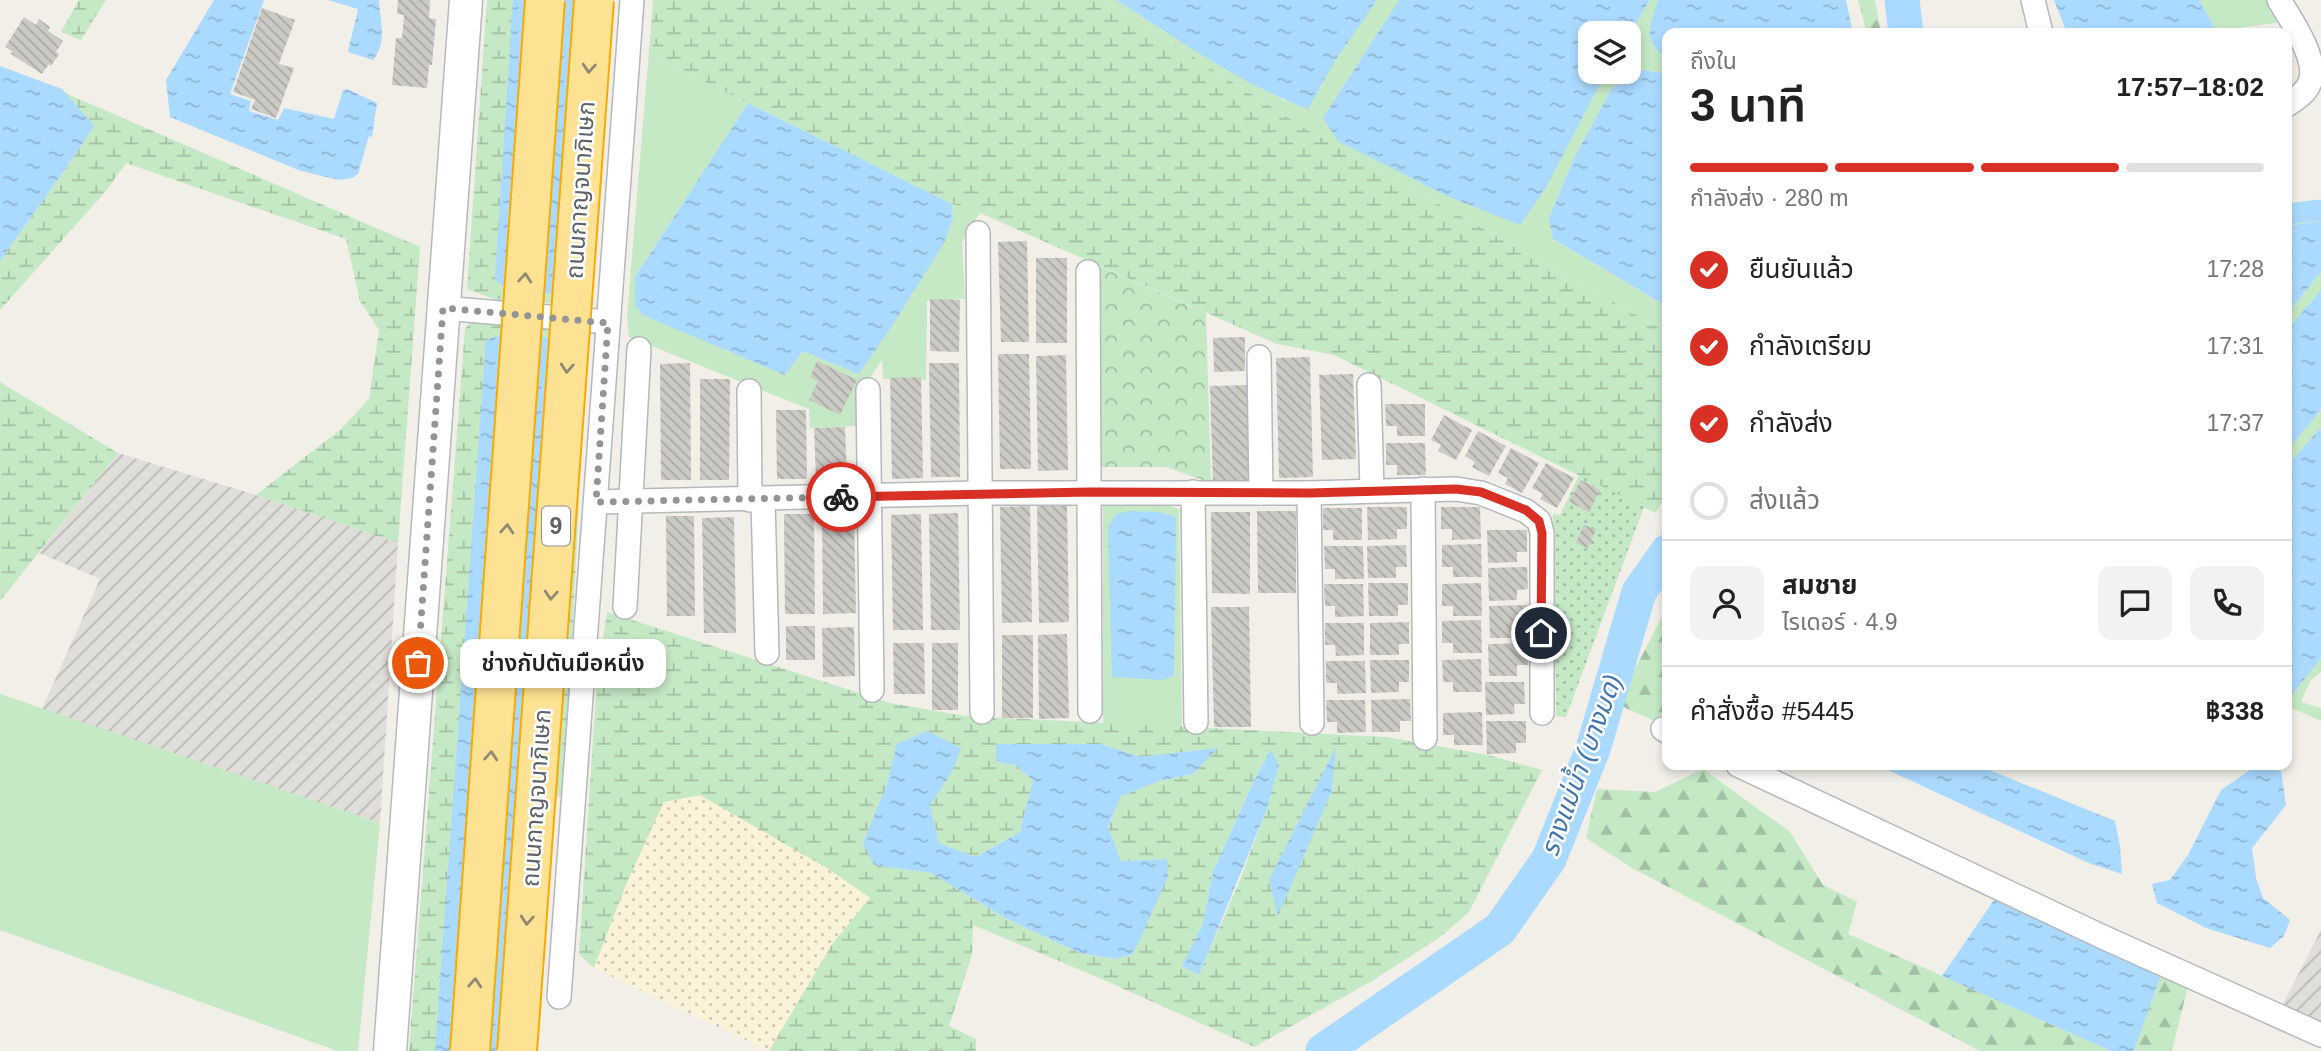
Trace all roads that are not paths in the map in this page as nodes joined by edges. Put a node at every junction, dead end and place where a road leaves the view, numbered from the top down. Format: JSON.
{"nodes":[{"id":1,"x":466,"y":0,"type":"edge"},
{"id":2,"x":545,"y":0,"type":"edge"},
{"id":3,"x":594,"y":0,"type":"edge"},
{"id":4,"x":632,"y":0,"type":"edge"},
{"id":5,"x":2033,"y":0,"type":"edge"},
{"id":6,"x":2278,"y":0,"type":"edge"},
{"id":7,"x":2040,"y":28,"type":"edge"},
{"id":8,"x":2292,"y":102,"type":"edge"},
{"id":9,"x":978,"y":233,"type":"dead end"},
{"id":10,"x":1088,"y":272,"type":"dead end"},
{"id":11,"x":443,"y":308,"type":"junction"},
{"id":12,"x":608,"y":323,"type":"junction"},
{"id":13,"x":639,"y":349,"type":"dead end"},
{"id":14,"x":1259,"y":357,"type":"dead end"},
{"id":15,"x":1369,"y":385,"type":"dead end"},
{"id":16,"x":868,"y":390,"type":"dead end"},
{"id":17,"x":749,"y":391,"type":"dead end"},
{"id":18,"x":1423,"y":489,"type":"junction"},
{"id":19,"x":1372,"y":490,"type":"junction"},
{"id":20,"x":1089,"y":492,"type":"junction"},
{"id":21,"x":1193,"y":492,"type":"junction"},
{"id":22,"x":979,"y":493,"type":"junction"},
{"id":23,"x":1261,"y":493,"type":"junction"},
{"id":24,"x":1309,"y":493,"type":"junction"},
{"id":25,"x":869,"y":496,"type":"junction"},
{"id":26,"x":629,"y":500,"type":"junction"},
{"id":27,"x":756,"y":500,"type":"junction"},
{"id":28,"x":596,"y":502,"type":"junction"},
{"id":29,"x":625,"y":607,"type":"dead end"},
{"id":30,"x":767,"y":653,"type":"dead end"},
{"id":31,"x":872,"y":690,"type":"dead end"},
{"id":32,"x":1090,"y":711,"type":"dead end"},
{"id":33,"x":982,"y":712,"type":"dead end"},
{"id":34,"x":1542,"y":713,"type":"dead end"},
{"id":35,"x":1196,"y":722,"type":"dead end"},
{"id":36,"x":1312,"y":723,"type":"dead end"},
{"id":37,"x":1424,"y":738,"type":"dead end"},
{"id":38,"x":1749,"y":770,"type":"edge"},
{"id":39,"x":559,"y":997,"type":"dead end"},
{"id":40,"x":2321,"y":1035,"type":"edge"},
{"id":41,"x":390,"y":1051,"type":"edge"},
{"id":42,"x":470,"y":1051,"type":"edge"},
{"id":43,"x":517,"y":1051,"type":"edge"}],
"edges":[{"from":1,"to":11,"type":"main road"},
{"from":42,"to":2,"type":"highway","name":"ถนนกาญจนาภิเษก","number":"9","one_way":true,"bridge":true},
{"from":3,"to":43,"type":"highway","name":"ถนนกาญจนาภิเษก","number":"9","one_way":true,"bridge":true},
{"from":4,"to":12,"type":"street"},
{"from":5,"to":7,"type":"street"},
{"from":6,"to":8,"type":"street"},
{"from":9,"to":22,"type":"street"},
{"from":10,"to":20,"type":"street"},
{"from":11,"to":12,"type":"street"},
{"from":11,"to":41,"type":"main road"},
{"from":12,"to":28,"type":"street"},
{"from":13,"to":26,"type":"street"},
{"from":14,"to":23,"type":"street"},
{"from":15,"to":19,"type":"street"},
{"from":16,"to":25,"type":"street"},
{"from":17,"to":27,"type":"street"},
{"from":18,"to":19,"type":"street"},
{"from":18,"to":34,"type":"street"},
{"from":18,"to":37,"type":"street"},
{"from":19,"to":24,"type":"street"},
{"from":20,"to":21,"type":"street"},
{"from":20,"to":22,"type":"street"},
{"from":20,"to":32,"type":"street"},
{"from":21,"to":23,"type":"street"},
{"from":21,"to":35,"type":"street"},
{"from":22,"to":25,"type":"street"},
{"from":22,"to":33,"type":"street"},
{"from":23,"to":24,"type":"street"},
{"from":24,"to":36,"type":"street"},
{"from":25,"to":27,"type":"street"},
{"from":25,"to":31,"type":"street"},
{"from":26,"to":27,"type":"street"},
{"from":26,"to":28,"type":"street"},
{"from":26,"to":29,"type":"street"},
{"from":27,"to":30,"type":"street"},
{"from":28,"to":39,"type":"street"},
{"from":38,"to":40,"type":"street"}]}
